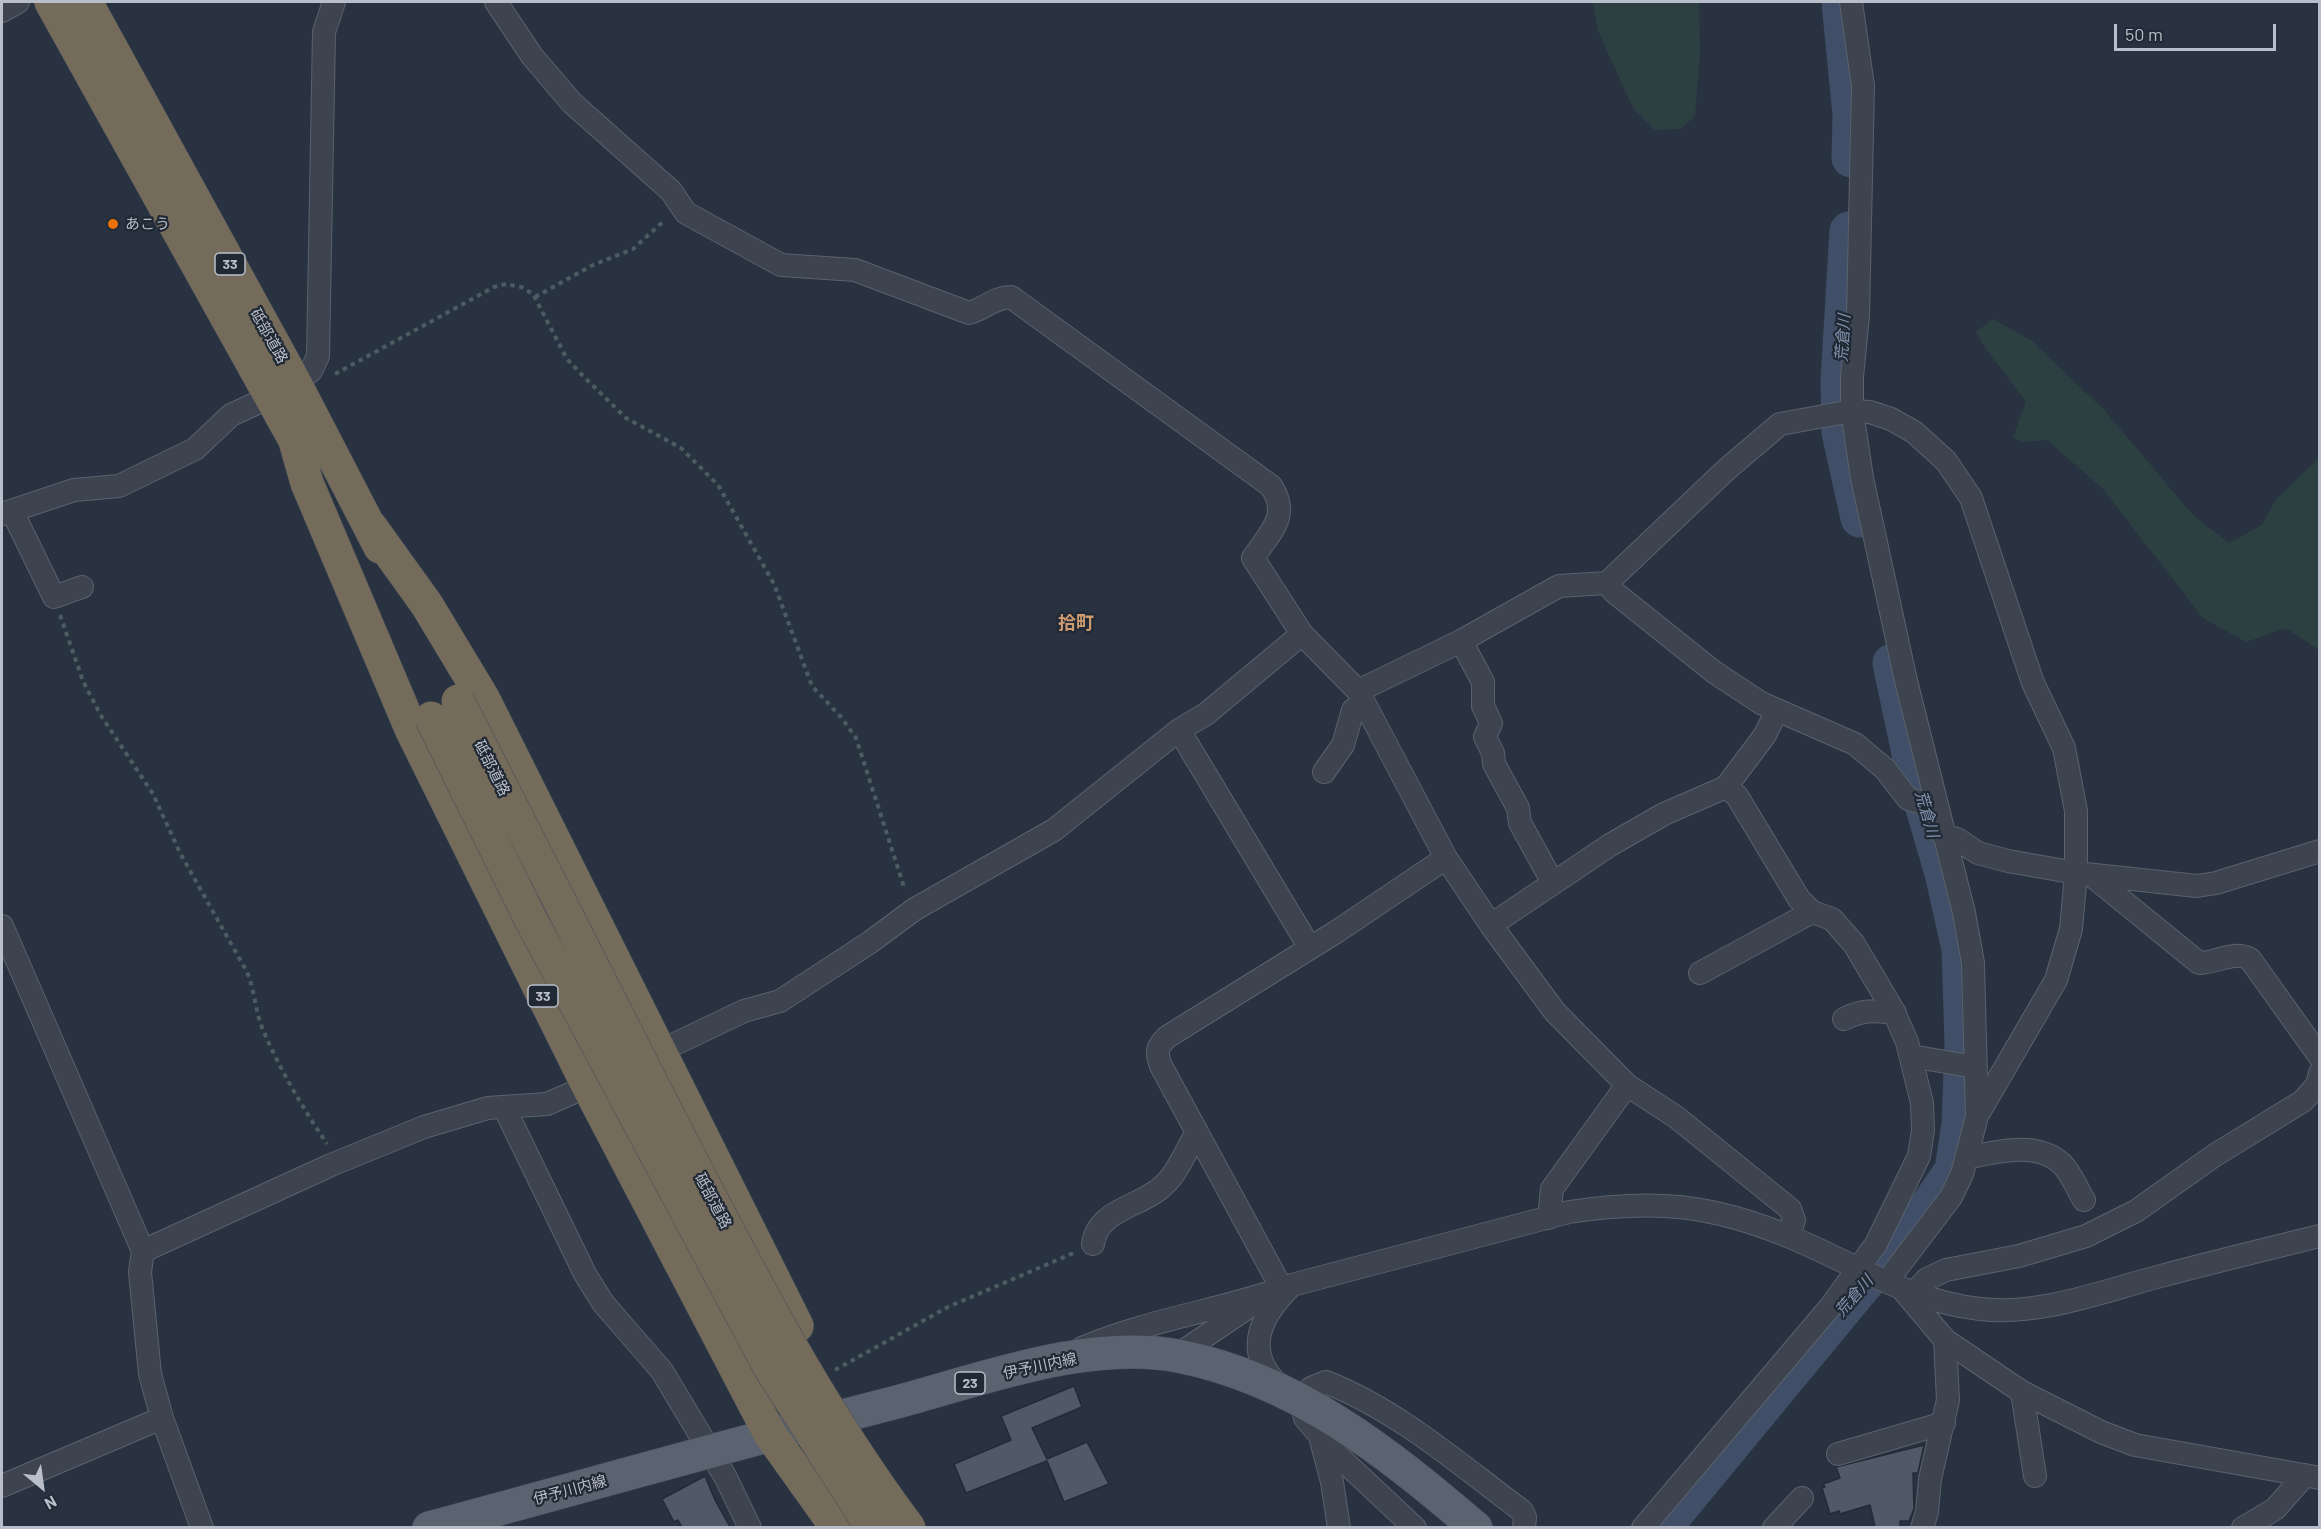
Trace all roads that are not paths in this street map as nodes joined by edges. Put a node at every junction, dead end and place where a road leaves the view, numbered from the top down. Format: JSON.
{"nodes":[{"id":1,"x":18,"y":2,"type":"edge"},
{"id":2,"x":51,"y":2,"type":"edge"},
{"id":3,"x":86,"y":2,"type":"edge"},
{"id":4,"x":334,"y":2,"type":"edge"},
{"id":5,"x":496,"y":2,"type":"edge"},
{"id":6,"x":1851,"y":2,"type":"edge"},
{"id":7,"x":2,"y":11,"type":"edge"},
{"id":8,"x":288,"y":391,"type":"junction"},
{"id":9,"x":1852,"y":411,"type":"junction"},
{"id":10,"x":295,"y":441,"type":"junction"},
{"id":11,"x":7,"y":512,"type":"edge"},
{"id":12,"x":370,"y":527,"type":"junction"},
{"id":13,"x":1607,"y":583,"type":"junction"},
{"id":14,"x":82,"y":587,"type":"dead end"},
{"id":15,"x":1302,"y":634,"type":"junction"},
{"id":16,"x":1461,"y":641,"type":"junction"},
{"id":17,"x":1361,"y":696,"type":"junction"},
{"id":18,"x":445,"y":710,"type":"junction"},
{"id":19,"x":1777,"y":710,"type":"junction"},
{"id":20,"x":1179,"y":730,"type":"junction"},
{"id":21,"x":1324,"y":772,"type":"dead end"},
{"id":22,"x":1726,"y":787,"type":"junction"},
{"id":23,"x":1936,"y":806,"type":"junction"},
{"id":24,"x":1943,"y":835,"type":"junction"},
{"id":25,"x":2319,"y":851,"type":"edge"},
{"id":26,"x":1446,"y":858,"type":"junction"},
{"id":27,"x":2084,"y":874,"type":"junction"},
{"id":28,"x":1553,"y":883,"type":"junction"},
{"id":29,"x":1812,"y":912,"type":"junction"},
{"id":30,"x":1491,"y":925,"type":"junction"},
{"id":31,"x":2,"y":926,"type":"edge"},
{"id":32,"x":1310,"y":948,"type":"junction"},
{"id":33,"x":1700,"y":973,"type":"dead end"},
{"id":34,"x":1894,"y":1013,"type":"junction"},
{"id":35,"x":1844,"y":1019,"type":"dead end"},
{"id":36,"x":658,"y":1052,"type":"junction"},
{"id":37,"x":1911,"y":1056,"type":"junction"},
{"id":38,"x":2319,"y":1057,"type":"edge"},
{"id":39,"x":1975,"y":1066,"type":"junction"},
{"id":40,"x":2318,"y":1082,"type":"edge"},
{"id":41,"x":1627,"y":1085,"type":"junction"},
{"id":42,"x":588,"y":1086,"type":"junction"},
{"id":43,"x":504,"y":1107,"type":"junction"},
{"id":44,"x":1977,"y":1116,"type":"junction"},
{"id":45,"x":1197,"y":1132,"type":"junction"},
{"id":46,"x":1966,"y":1158,"type":"junction"},
{"id":47,"x":2084,"y":1200,"type":"dead end"},
{"id":48,"x":1549,"y":1218,"type":"junction"},
{"id":49,"x":1789,"y":1236,"type":"junction"},
{"id":50,"x":2319,"y":1236,"type":"edge"},
{"id":51,"x":1093,"y":1244,"type":"road end"},
{"id":52,"x":143,"y":1251,"type":"junction"},
{"id":53,"x":1884,"y":1280,"type":"junction"},
{"id":54,"x":1280,"y":1290,"type":"junction"},
{"id":55,"x":1945,"y":1341,"type":"junction"},
{"id":56,"x":1176,"y":1356,"type":"junction"},
{"id":57,"x":1051,"y":1362,"type":"junction"},
{"id":58,"x":2022,"y":1392,"type":"junction"},
{"id":59,"x":1295,"y":1396,"type":"junction"},
{"id":60,"x":848,"y":1414,"type":"junction"},
{"id":61,"x":162,"y":1418,"type":"junction"},
{"id":62,"x":1944,"y":1423,"type":"junction"},
{"id":63,"x":770,"y":1434,"type":"junction"},
{"id":64,"x":1320,"y":1436,"type":"junction"},
{"id":65,"x":709,"y":1452,"type":"junction"},
{"id":66,"x":1838,"y":1454,"type":"dead end"},
{"id":67,"x":2035,"y":1476,"type":"dead end"},
{"id":68,"x":2312,"y":1476,"type":"edge"},
{"id":69,"x":2,"y":1486,"type":"edge"},
{"id":70,"x":1798,"y":1512,"type":"edge"},
{"id":71,"x":202,"y":1527,"type":"edge"},
{"id":72,"x":429,"y":1527,"type":"edge"},
{"id":73,"x":750,"y":1527,"type":"edge"},
{"id":74,"x":837,"y":1527,"type":"edge"},
{"id":75,"x":872,"y":1527,"type":"edge"},
{"id":76,"x":909,"y":1527,"type":"edge"},
{"id":77,"x":926,"y":1527,"type":"edge"},
{"id":78,"x":1339,"y":1527,"type":"edge"},
{"id":79,"x":1414,"y":1527,"type":"edge"},
{"id":80,"x":1476,"y":1527,"type":"edge"},
{"id":81,"x":1524,"y":1527,"type":"edge"},
{"id":82,"x":1643,"y":1527,"type":"edge"},
{"id":83,"x":1774,"y":1527,"type":"edge"},
{"id":84,"x":1922,"y":1527,"type":"edge"},
{"id":85,"x":2243,"y":1527,"type":"edge"}],
"edges":[{"from":1,"to":7,"type":"street"},
{"from":2,"to":8,"type":"highway","name":"砥部道路","number":"33"},
{"from":3,"to":8,"type":"highway","name":"砥部道路","number":"33"},
{"from":4,"to":8,"type":"street"},
{"from":5,"to":15,"type":"street"},
{"from":6,"to":9,"type":"street"},
{"from":8,"to":10,"type":"highway","name":"砥部道路","number":"33"},
{"from":8,"to":11,"type":"street"},
{"from":8,"to":12,"type":"highway","name":"砥部道路","number":"33"},
{"from":9,"to":13,"type":"street"},
{"from":9,"to":23,"type":"street"},
{"from":9,"to":27,"type":"street"},
{"from":10,"to":18,"type":"highway","name":"砥部道路","number":"33"},
{"from":10,"to":42,"type":"highway","number":"33"},
{"from":11,"to":14,"type":"street"},
{"from":12,"to":18,"type":"highway","name":"砥部道路","number":"33"},
{"from":12,"to":36,"type":"highway","number":"33"},
{"from":13,"to":16,"type":"street"},
{"from":13,"to":19,"type":"street"},
{"from":15,"to":17,"type":"street"},
{"from":15,"to":20,"type":"street"},
{"from":16,"to":17,"type":"street"},
{"from":16,"to":28,"type":"street"},
{"from":17,"to":21,"type":"street"},
{"from":17,"to":26,"type":"street"},
{"from":18,"to":75,"type":"highway","name":"砥部道路","number":"33","bridge":true},
{"from":18,"to":76,"type":"highway","name":"砥部道路","number":"33","bridge":true},
{"from":19,"to":22,"type":"street"},
{"from":19,"to":23,"type":"street"},
{"from":20,"to":32,"type":"street"},
{"from":20,"to":36,"type":"street"},
{"from":22,"to":28,"type":"street"},
{"from":22,"to":29,"type":"street"},
{"from":23,"to":24,"type":"street"},
{"from":24,"to":27,"type":"street"},
{"from":24,"to":39,"type":"street"},
{"from":25,"to":27,"type":"street"},
{"from":26,"to":30,"type":"street"},
{"from":26,"to":32,"type":"street"},
{"from":27,"to":38,"type":"street"},
{"from":27,"to":44,"type":"street"},
{"from":28,"to":30,"type":"street"},
{"from":29,"to":33,"type":"street"},
{"from":29,"to":34,"type":"street"},
{"from":30,"to":41,"type":"street"},
{"from":31,"to":52,"type":"street"},
{"from":32,"to":45,"type":"street"},
{"from":34,"to":35,"type":"street"},
{"from":34,"to":37,"type":"street"},
{"from":36,"to":42,"type":"highway"},
{"from":36,"to":60,"type":"highway","number":"33"},
{"from":37,"to":39,"type":"street"},
{"from":37,"to":53,"type":"street"},
{"from":39,"to":44,"type":"street"},
{"from":40,"to":53,"type":"street"},
{"from":41,"to":48,"type":"street"},
{"from":41,"to":49,"type":"street"},
{"from":42,"to":43,"type":"street"},
{"from":42,"to":63,"type":"highway","number":"33"},
{"from":43,"to":52,"type":"street"},
{"from":43,"to":65,"type":"street"},
{"from":44,"to":46,"type":"street"},
{"from":45,"to":51,"type":"street"},
{"from":45,"to":54,"type":"street"},
{"from":46,"to":47,"type":"street"},
{"from":46,"to":53,"type":"street"},
{"from":48,"to":49,"type":"street"},
{"from":48,"to":54,"type":"street"},
{"from":49,"to":53,"type":"street"},
{"from":50,"to":53,"type":"street"},
{"from":52,"to":61,"type":"street"},
{"from":53,"to":55,"type":"street"},
{"from":53,"to":82,"type":"street"},
{"from":54,"to":56,"type":"street"},
{"from":54,"to":57,"type":"street"},
{"from":54,"to":59,"type":"street"},
{"from":55,"to":58,"type":"street"},
{"from":55,"to":62,"type":"street"},
{"from":56,"to":57,"type":"main road","name":"伊予川内線","number":"23"},
{"from":56,"to":59,"type":"main road","name":"伊予川内線","number":"23"},
{"from":57,"to":60,"type":"main road","name":"伊予川内線","number":"23"},
{"from":58,"to":67,"type":"street"},
{"from":58,"to":68,"type":"street"},
{"from":59,"to":64,"type":"street"},
{"from":59,"to":80,"type":"main road","name":"伊予川内線","number":"23"},
{"from":59,"to":81,"type":"street"},
{"from":60,"to":63,"type":"main road","name":"伊予川内線","number":"23"},
{"from":60,"to":77,"type":"highway","number":"33"},
{"from":61,"to":69,"type":"street"},
{"from":61,"to":71,"type":"street"},
{"from":62,"to":66,"type":"street"},
{"from":62,"to":84,"type":"street"},
{"from":63,"to":65,"type":"main road","name":"伊予川内線","number":"23"},
{"from":63,"to":74,"type":"highway","number":"33"},
{"from":64,"to":78,"type":"street"},
{"from":64,"to":79,"type":"street"},
{"from":65,"to":72,"type":"main road","name":"伊予川内線","number":"23"},
{"from":65,"to":73,"type":"street"},
{"from":68,"to":85,"type":"street"},
{"from":70,"to":83,"type":"street"}]}
